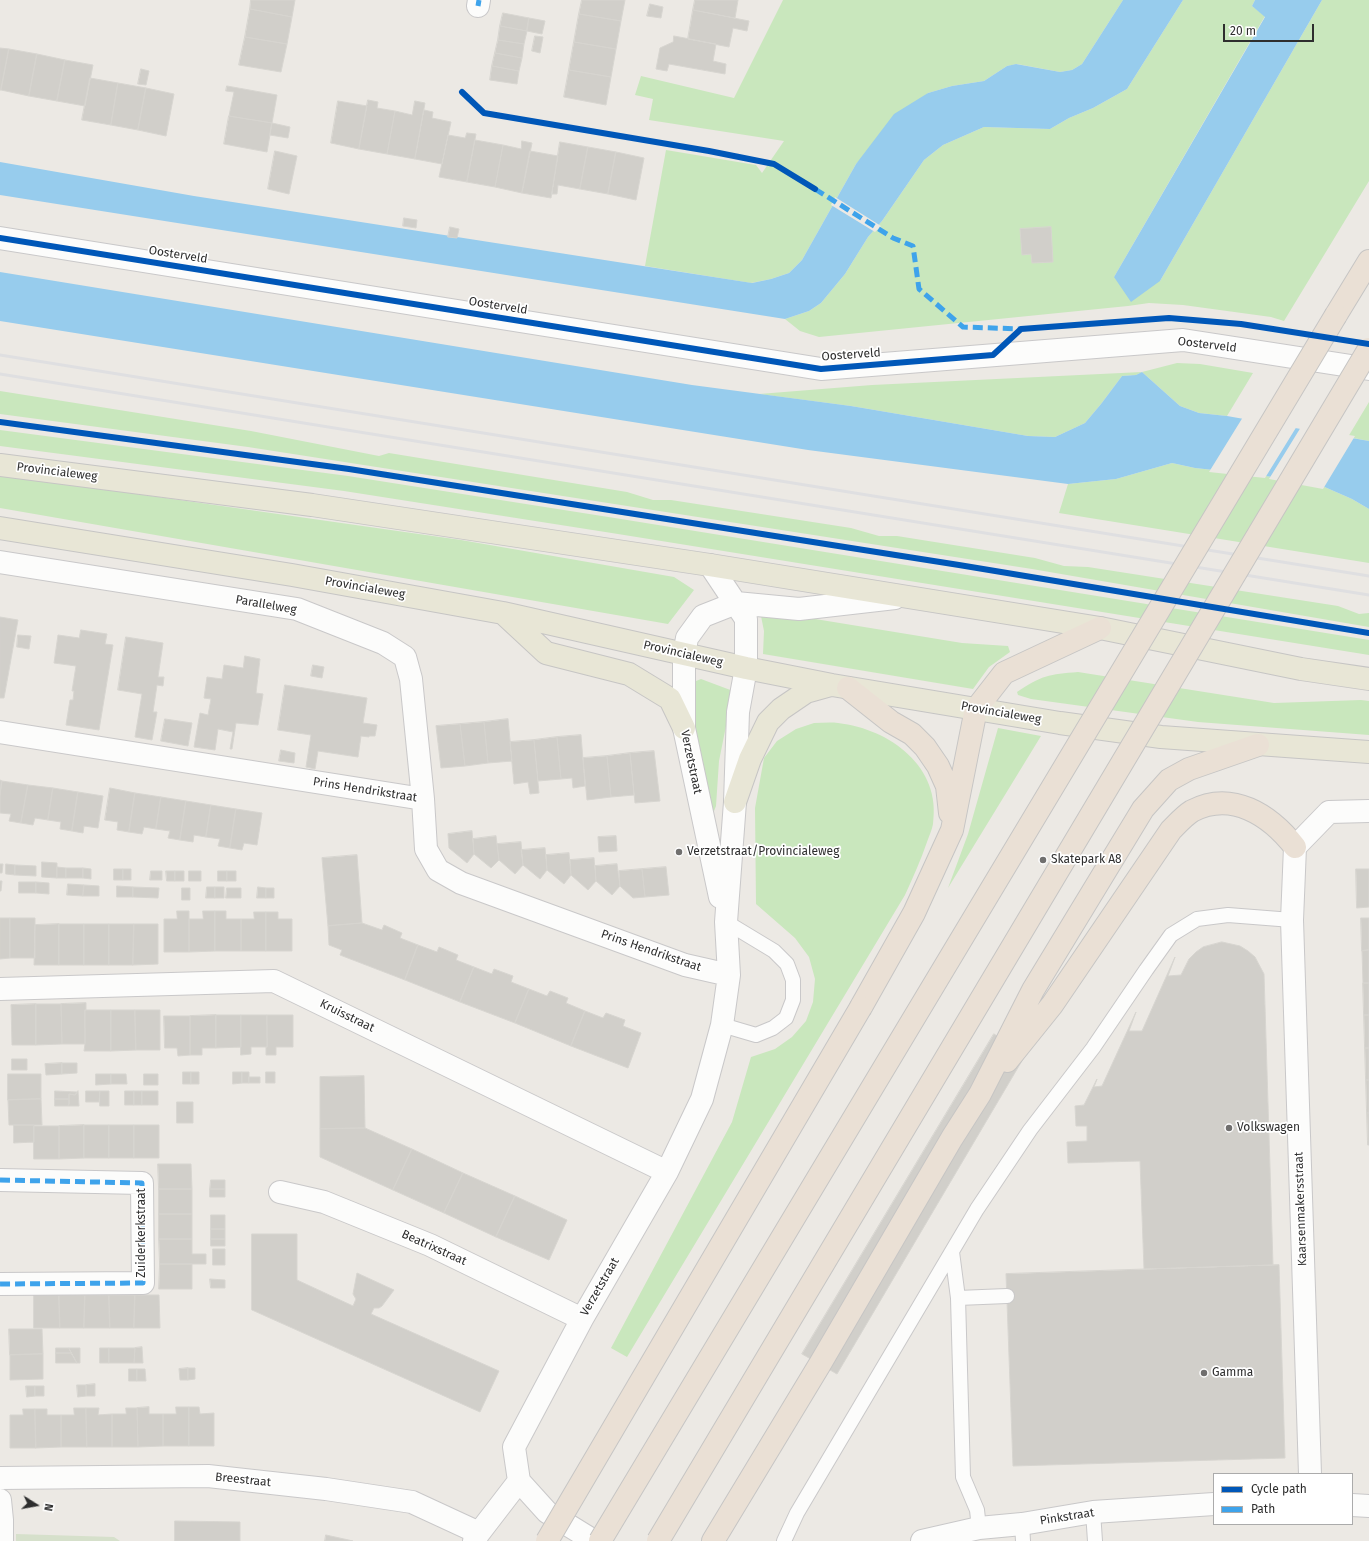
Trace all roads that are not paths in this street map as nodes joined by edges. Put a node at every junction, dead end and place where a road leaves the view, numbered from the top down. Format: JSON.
{"nodes":[{"id":1,"x":0,"y":238,"type":"edge"},
{"id":2,"x":1369,"y":261,"type":"edge"},
{"id":3,"x":1369,"y":349,"type":"edge"},
{"id":4,"x":1369,"y":369,"type":"edge"},
{"id":5,"x":0,"y":465,"type":"edge"},
{"id":6,"x":0,"y":528,"type":"edge"},
{"id":7,"x":0,"y":562,"type":"edge"},
{"id":8,"x":710,"y":565,"type":"junction"},
{"id":9,"x":907,"y":597,"type":"junction"},
{"id":10,"x":736,"y":603,"type":"junction"},
{"id":11,"x":503,"y":613,"type":"junction"},
{"id":12,"x":1100,"y":628,"type":"junction"},
{"id":13,"x":684,"y":655,"type":"junction"},
{"id":14,"x":746,"y":668,"type":"junction"},
{"id":15,"x":1369,"y":679,"type":"edge"},
{"id":16,"x":840,"y":686,"type":"junction"},
{"id":17,"x":976,"y":709,"type":"junction"},
{"id":18,"x":684,"y":728,"type":"junction"},
{"id":19,"x":0,"y":732,"type":"edge"},
{"id":20,"x":1258,"y":745,"type":"junction"},
{"id":21,"x":1369,"y":752,"type":"edge"},
{"id":22,"x":423,"y":799,"type":"junction"},
{"id":23,"x":735,"y":802,"type":"junction"},
{"id":24,"x":1369,"y":811,"type":"edge"},
{"id":25,"x":952,"y":830,"type":"junction"},
{"id":26,"x":1295,"y":847,"type":"junction"},
{"id":27,"x":1292,"y":920,"type":"junction"},
{"id":28,"x":726,"y":922,"type":"junction"},
{"id":29,"x":729,"y":975,"type":"junction"},
{"id":30,"x":0,"y":989,"type":"edge"},
{"id":31,"x":722,"y":1026,"type":"junction"},
{"id":32,"x":980,"y":1094,"type":"junction"},
{"id":33,"x":667,"y":1172,"type":"junction"},
{"id":34,"x":0,"y":1180,"type":"edge"},
{"id":35,"x":280,"y":1192,"type":"dead end"},
{"id":36,"x":952,"y":1252,"type":"junction"},
{"id":37,"x":0,"y":1284,"type":"edge"},
{"id":38,"x":1007,"y":1296,"type":"dead end"},
{"id":39,"x":958,"y":1298,"type":"junction"},
{"id":40,"x":582,"y":1319,"type":"junction"},
{"id":41,"x":1310,"y":1473,"type":"edge"},
{"id":42,"x":0,"y":1478,"type":"edge"},
{"id":43,"x":519,"y":1481,"type":"junction"},
{"id":44,"x":0,"y":1500,"type":"edge"},
{"id":45,"x":1213,"y":1504,"type":"edge"},
{"id":46,"x":1353,"y":1505,"type":"edge"},
{"id":47,"x":1369,"y":1506,"type":"edge"},
{"id":48,"x":1093,"y":1512,"type":"junction"},
{"id":49,"x":1023,"y":1532,"type":"edge"},
{"id":50,"x":967,"y":1534,"type":"edge"},
{"id":51,"x":476,"y":1537,"type":"edge"},
{"id":52,"x":2,"y":1541,"type":"edge"},
{"id":53,"x":547,"y":1541,"type":"edge"},
{"id":54,"x":594,"y":1541,"type":"edge"},
{"id":55,"x":600,"y":1541,"type":"edge"},
{"id":56,"x":658,"y":1541,"type":"edge"},
{"id":57,"x":713,"y":1541,"type":"edge"},
{"id":58,"x":784,"y":1541,"type":"edge"},
{"id":59,"x":922,"y":1541,"type":"edge"},
{"id":60,"x":1095,"y":1541,"type":"edge"}],
"edges":[{"from":1,"to":4,"type":"street","name":"Oosterveld"},
{"from":2,"to":55,"type":"highway","bridge":true},
{"from":3,"to":56,"type":"highway","bridge":true},
{"from":5,"to":8,"type":"main road","name":"Provincialeweg"},
{"from":6,"to":11,"type":"main road","name":"Provincialeweg"},
{"from":7,"to":22,"type":"street","name":"Parallelweg"},
{"from":8,"to":9,"type":"main road","name":"Provincialeweg"},
{"from":8,"to":10,"type":"street","name":"Verzetstraat"},
{"from":9,"to":10,"type":"street","name":"Verzetstraat"},
{"from":9,"to":12,"type":"main road","name":"Provincialeweg"},
{"from":10,"to":13,"type":"street","name":"Verzetstraat"},
{"from":10,"to":14,"type":"street","name":"Verzetstraat"},
{"from":11,"to":13,"type":"main road","name":"Provincialeweg"},
{"from":11,"to":18,"type":"main road"},
{"from":12,"to":15,"type":"main road","name":"Provincialeweg"},
{"from":12,"to":17,"type":"highway"},
{"from":13,"to":14,"type":"main road","name":"Provincialeweg"},
{"from":13,"to":18,"type":"street","name":"Verzetstraat"},
{"from":14,"to":16,"type":"main road","name":"Provincialeweg"},
{"from":14,"to":23,"type":"street","name":"Verzetstraat"},
{"from":16,"to":17,"type":"main road","name":"Provincialeweg"},
{"from":16,"to":23,"type":"main road"},
{"from":16,"to":25,"type":"highway"},
{"from":17,"to":20,"type":"main road","name":"Provincialeweg"},
{"from":17,"to":25,"type":"highway"},
{"from":18,"to":28,"type":"street","name":"Verzetstraat"},
{"from":19,"to":22,"type":"street","name":"Prins Hendrikstraat"},
{"from":20,"to":21,"type":"main road","name":"Provincialeweg"},
{"from":20,"to":32,"type":"highway"},
{"from":22,"to":29,"type":"street","name":"Prins Hendrikstraat"},
{"from":23,"to":28,"type":"street","name":"Verzetstraat"},
{"from":24,"to":26,"type":"street"},
{"from":25,"to":53,"type":"highway","bridge":true},
{"from":26,"to":27,"type":"street","name":"Kaarsenmakersstraat"},
{"from":26,"to":32,"type":"highway"},
{"from":27,"to":36,"type":"lane"},
{"from":27,"to":41,"type":"street","name":"Kaarsenmakersstraat"},
{"from":28,"to":29,"type":"street","name":"Verzetstraat"},
{"from":28,"to":31,"type":"lane"},
{"from":29,"to":31,"type":"street","name":"Verzetstraat"},
{"from":30,"to":33,"type":"street","name":"Kruisstraat"},
{"from":31,"to":33,"type":"street","name":"Verzetstraat"},
{"from":32,"to":57,"type":"highway"},
{"from":33,"to":40,"type":"street","name":"Verzetstraat"},
{"from":34,"to":37,"type":"street","name":"Zuiderkerkstraat"},
{"from":35,"to":40,"type":"street","name":"Beatrixstraat"},
{"from":36,"to":39,"type":"lane"},
{"from":36,"to":58,"type":"lane"},
{"from":38,"to":39,"type":"lane"},
{"from":39,"to":50,"type":"lane"},
{"from":40,"to":43,"type":"street","name":"Verzetstraat"},
{"from":42,"to":51,"type":"street","name":"Breestraat"},
{"from":43,"to":51,"type":"street"},
{"from":43,"to":54,"type":"street"},
{"from":44,"to":52,"type":"street"},
{"from":45,"to":48,"type":"street","name":"Pinkstraat"},
{"from":46,"to":47,"type":"street"},
{"from":48,"to":49,"type":"street","name":"Pinkstraat"},
{"from":48,"to":60,"type":"lane"},
{"from":49,"to":50,"type":"street","name":"Pinkstraat"},
{"from":50,"to":59,"type":"street","name":"Pinkstraat"}]}
